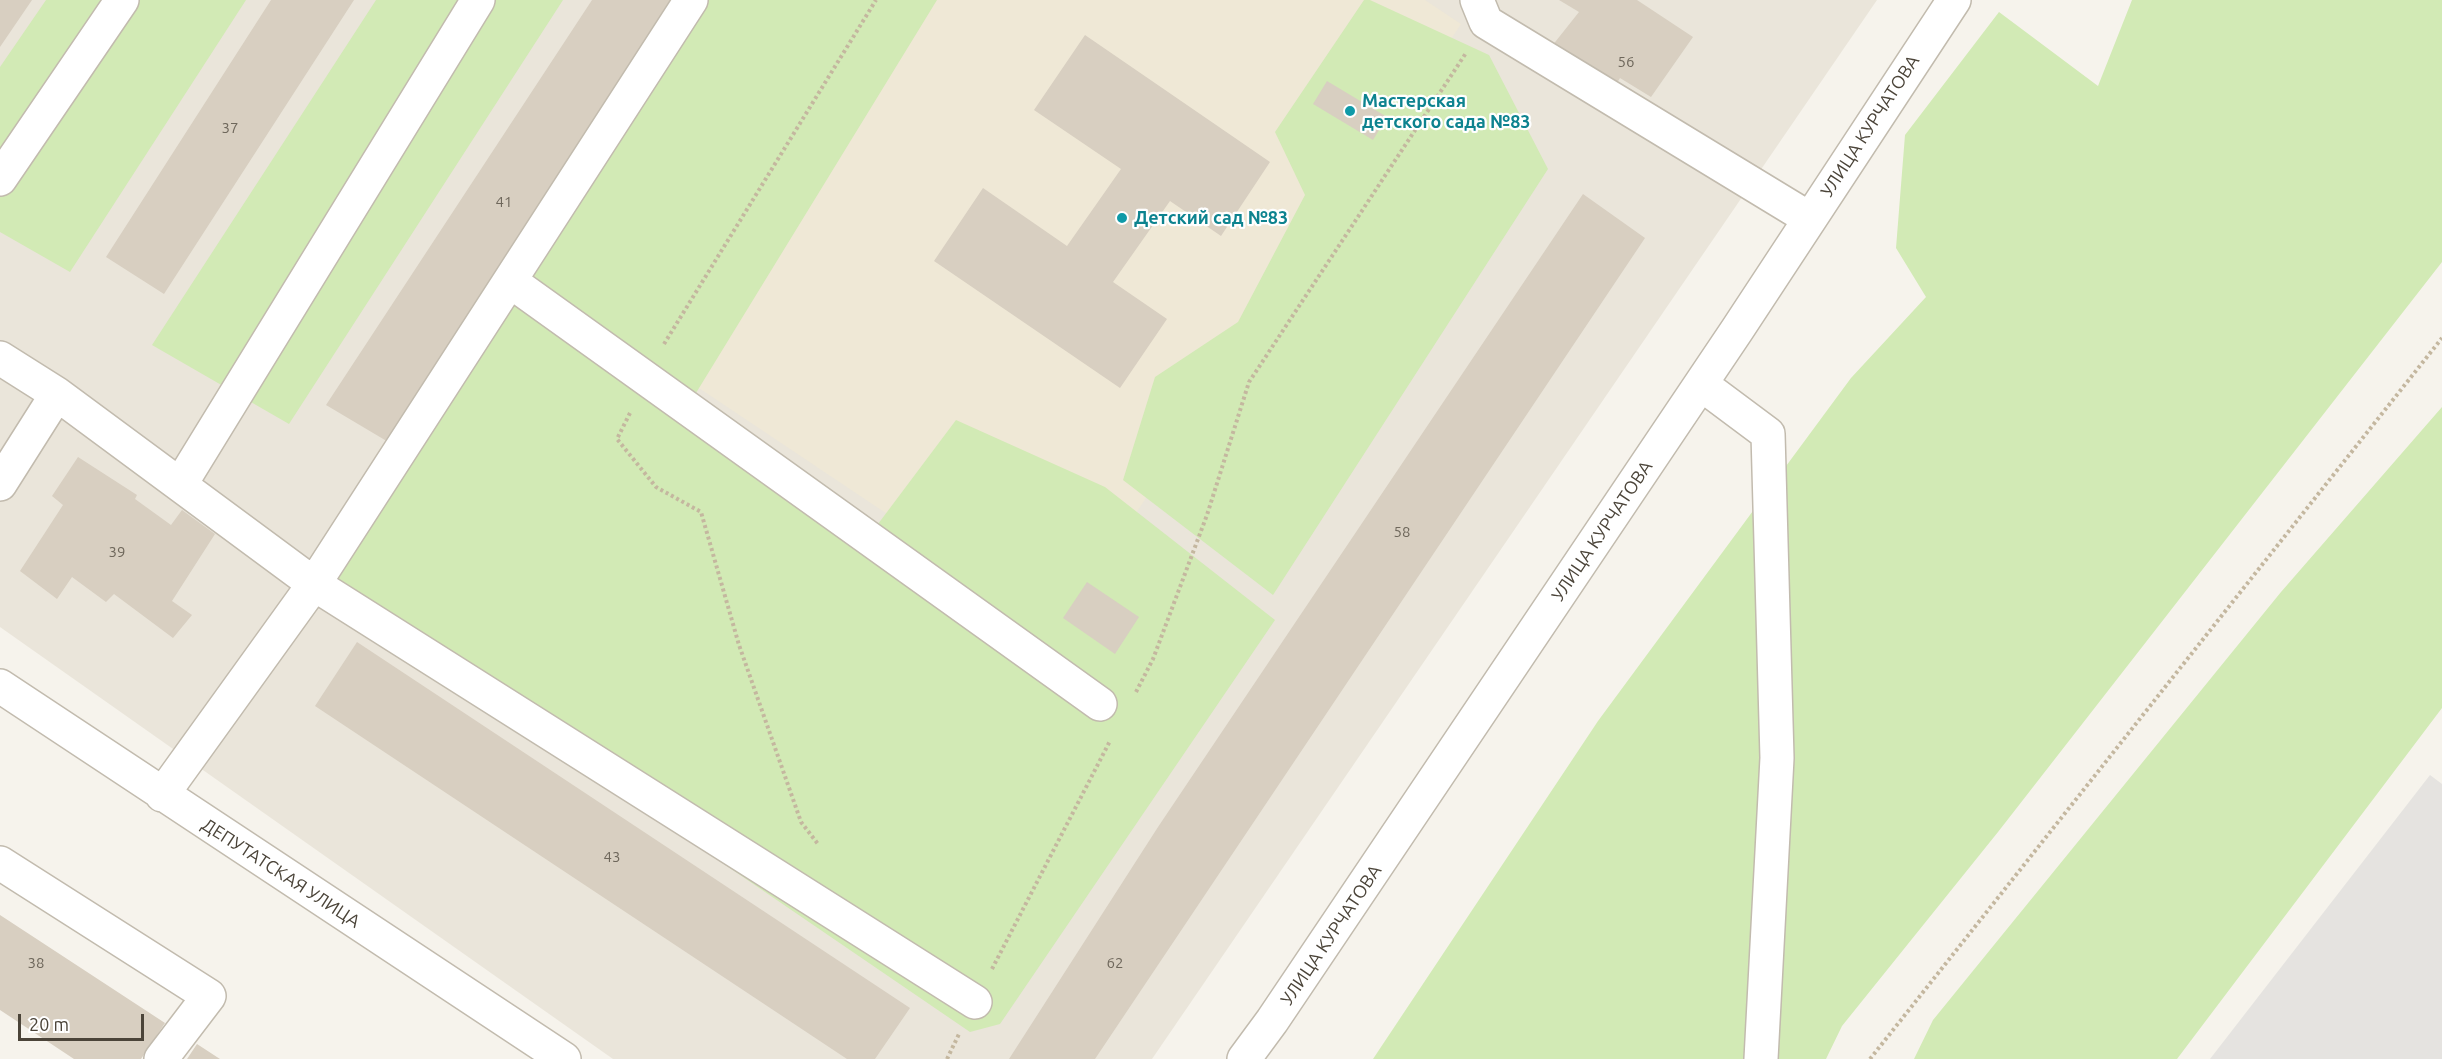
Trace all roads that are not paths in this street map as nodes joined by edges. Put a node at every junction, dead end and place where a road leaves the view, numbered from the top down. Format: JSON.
{"nodes":[{"id":1,"x":122,"y":0,"type":"edge"},
{"id":2,"x":478,"y":0,"type":"edge"},
{"id":3,"x":691,"y":0,"type":"edge"},
{"id":4,"x":1954,"y":0,"type":"edge"},
{"id":5,"x":1481,"y":11,"type":"edge"},
{"id":6,"x":0,"y":179,"type":"edge"},
{"id":7,"x":1810,"y":219,"type":"junction"},
{"id":8,"x":510,"y":281,"type":"junction"},
{"id":9,"x":0,"y":358,"type":"edge"},
{"id":10,"x":1701,"y":384,"type":"junction"},
{"id":11,"x":57,"y":394,"type":"junction"},
{"id":12,"x":0,"y":484,"type":"edge"},
{"id":13,"x":180,"y":485,"type":"junction"},
{"id":14,"x":314,"y":584,"type":"junction"},
{"id":15,"x":0,"y":686,"type":"edge"},
{"id":16,"x":1115,"y":713,"type":"road end"},
{"id":17,"x":162,"y":795,"type":"junction"},
{"id":18,"x":0,"y":863,"type":"edge"},
{"id":19,"x":975,"y":1002,"type":"road end"},
{"id":20,"x":1252,"y":1054,"type":"edge"},
{"id":21,"x":161,"y":1059,"type":"edge"},
{"id":22,"x":564,"y":1059,"type":"edge"},
{"id":23,"x":1761,"y":1059,"type":"edge"}],
"edges":[{"from":1,"to":6,"type":"street"},
{"from":2,"to":13,"type":"street"},
{"from":3,"to":8,"type":"street"},
{"from":4,"to":7,"type":"street","name":"УЛИЦА КУРЧАТОВА"},
{"from":5,"to":7,"type":"street"},
{"from":7,"to":10,"type":"street","name":"УЛИЦА КУРЧАТОВА"},
{"from":8,"to":14,"type":"street"},
{"from":8,"to":16,"type":"street"},
{"from":9,"to":11,"type":"street"},
{"from":10,"to":20,"type":"street","name":"УЛИЦА КУРЧАТОВА"},
{"from":10,"to":23,"type":"street"},
{"from":11,"to":12,"type":"street"},
{"from":11,"to":13,"type":"street"},
{"from":13,"to":14,"type":"street"},
{"from":14,"to":17,"type":"street"},
{"from":14,"to":19,"type":"street"},
{"from":15,"to":17,"type":"street","name":"ДЕПУТАТСКАЯ УЛИЦА"},
{"from":17,"to":22,"type":"street","name":"ДЕПУТАТСКАЯ УЛИЦА"},
{"from":18,"to":21,"type":"street"}]}
